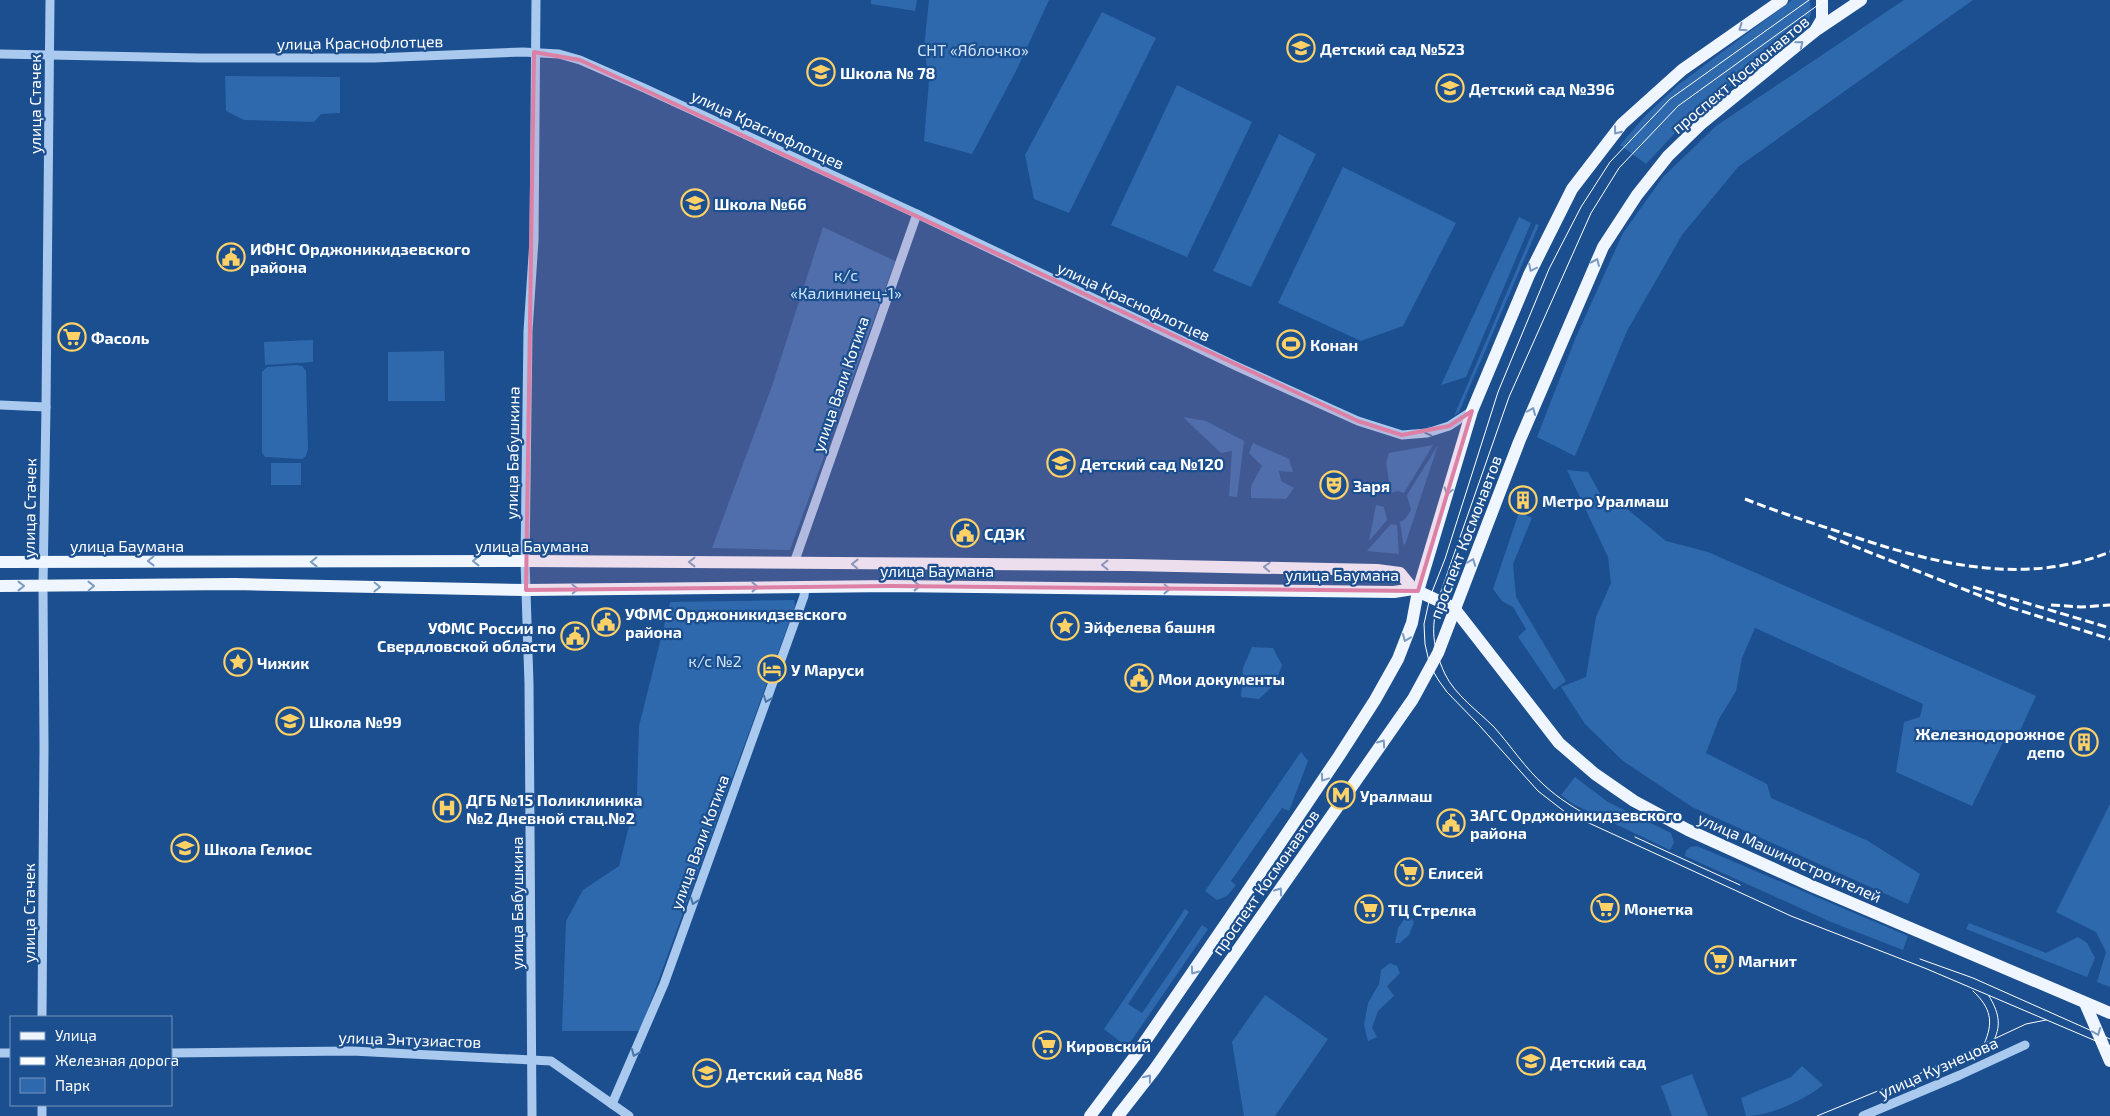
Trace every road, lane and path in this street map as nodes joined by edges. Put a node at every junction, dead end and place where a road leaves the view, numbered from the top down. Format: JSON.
{"nodes":[{"id":1,"x":50,"y":0,"type":"edge"},
{"id":2,"x":536,"y":0,"type":"edge"},
{"id":3,"x":1782,"y":0,"type":"edge"},
{"id":4,"x":1822,"y":0,"type":"edge"},
{"id":5,"x":1861,"y":0,"type":"edge"},
{"id":6,"x":1815,"y":32,"type":"junction"},
{"id":7,"x":534,"y":52,"type":"junction"},
{"id":8,"x":0,"y":54,"type":"edge"},
{"id":9,"x":49,"y":54,"type":"junction"},
{"id":10,"x":917,"y":214,"type":"junction"},
{"id":11,"x":0,"y":405,"type":"edge"},
{"id":12,"x":46,"y":407,"type":"junction"},
{"id":13,"x":1472,"y":411,"type":"junction"},
{"id":14,"x":525,"y":561,"type":"junction"},
{"id":15,"x":0,"y":562,"type":"edge"},
{"id":16,"x":43,"y":562,"type":"junction"},
{"id":17,"x":794,"y":563,"type":"junction"},
{"id":18,"x":0,"y":586,"type":"edge"},
{"id":19,"x":43,"y":586,"type":"junction"},
{"id":20,"x":805,"y":587,"type":"junction"},
{"id":21,"x":526,"y":590,"type":"junction"},
{"id":22,"x":1415,"y":590,"type":"junction"},
{"id":23,"x":1454,"y":608,"type":"junction"},
{"id":24,"x":2085,"y":1003,"type":"junction"},
{"id":25,"x":2110,"y":1013,"type":"edge"},
{"id":26,"x":42,"y":1016,"type":"edge"},
{"id":27,"x":2026,"y":1045,"type":"dead end"},
{"id":28,"x":172,"y":1053,"type":"edge"},
{"id":29,"x":532,"y":1059,"type":"junction"},
{"id":30,"x":2110,"y":1061,"type":"edge"},
{"id":31,"x":612,"y":1104,"type":"junction"},
{"id":32,"x":532,"y":1116,"type":"edge"},
{"id":33,"x":629,"y":1116,"type":"edge"},
{"id":34,"x":1090,"y":1116,"type":"edge"},
{"id":35,"x":1118,"y":1116,"type":"edge"},
{"id":36,"x":1863,"y":1116,"type":"edge"}],
"edges":[{"from":1,"to":9,"type":"street","name":"улица Стачек"},
{"from":2,"to":7,"type":"street","name":"улица Бабушкина"},
{"from":3,"to":13,"type":"main road","name":"проспект Космонавтов","one_way":true},
{"from":4,"to":6,"type":"main road"},
{"from":5,"to":6,"type":"main road","name":"проспект Космонавтов"},
{"from":23,"to":6,"type":"main road","name":"проспект Космонавтов","one_way":true},
{"from":7,"to":9,"type":"street","name":"улица Краснофлотцев"},
{"from":7,"to":10,"type":"street","name":"улица Краснофлотцев"},
{"from":7,"to":14,"type":"street","name":"улица Бабушкина"},
{"from":8,"to":9,"type":"street","name":"улица Краснофлотцев"},
{"from":9,"to":12,"type":"street","name":"улица Стачек"},
{"from":13,"to":10,"type":"street","name":"улица Краснофлотцев","one_way":true},
{"from":10,"to":17,"type":"street","name":"улица Вали Котика"},
{"from":11,"to":12,"type":"street"},
{"from":12,"to":16,"type":"street","name":"улица Стачек"},
{"from":13,"to":22,"type":"main road","name":"проспект Космонавтов","one_way":true},
{"from":14,"to":16,"type":"main road","name":"улица Баумана","one_way":true},
{"from":17,"to":14,"type":"main road","name":"улица Баумана","one_way":true},
{"from":14,"to":21,"type":"street","name":"улица Бабушкина"},
{"from":15,"to":16,"type":"main road","name":"улица Баумана"},
{"from":16,"to":19,"type":"street","name":"улица Стачек"},
{"from":22,"to":17,"type":"main road","name":"улица Баумана","one_way":true},
{"from":18,"to":19,"type":"main road","name":"улица Баумана","one_way":true},
{"from":19,"to":21,"type":"main road","name":"улица Баумана","one_way":true},
{"from":19,"to":26,"type":"street","name":"улица Стачек"},
{"from":21,"to":20,"type":"main road","name":"улица Баумана","one_way":true},
{"from":20,"to":22,"type":"main road","name":"улица Баумана","one_way":true},
{"from":20,"to":31,"type":"street","name":"улица Вали Котика","one_way":true},
{"from":21,"to":29,"type":"street","name":"улица Бабушкина"},
{"from":22,"to":23,"type":"main road","name":"улица Машиностроителей"},
{"from":22,"to":34,"type":"main road","name":"проспект Космонавтов","one_way":true},
{"from":23,"to":24,"type":"main road","name":"улица Машиностроителей"},
{"from":35,"to":23,"type":"main road","name":"проспект Космонавтов","one_way":true},
{"from":24,"to":25,"type":"main road","name":"улица Машиностроителей"},
{"from":24,"to":30,"type":"main road","one_way":true},
{"from":27,"to":36,"type":"street","name":"улица Кузнецова"},
{"from":28,"to":29,"type":"street","name":"улица Энтузиастов"},
{"from":29,"to":31,"type":"street","name":"улица Энтузиастов"},
{"from":29,"to":32,"type":"street","name":"улица Бабушкина"},
{"from":31,"to":33,"type":"street","name":"улица Энтузиастов"}]}
